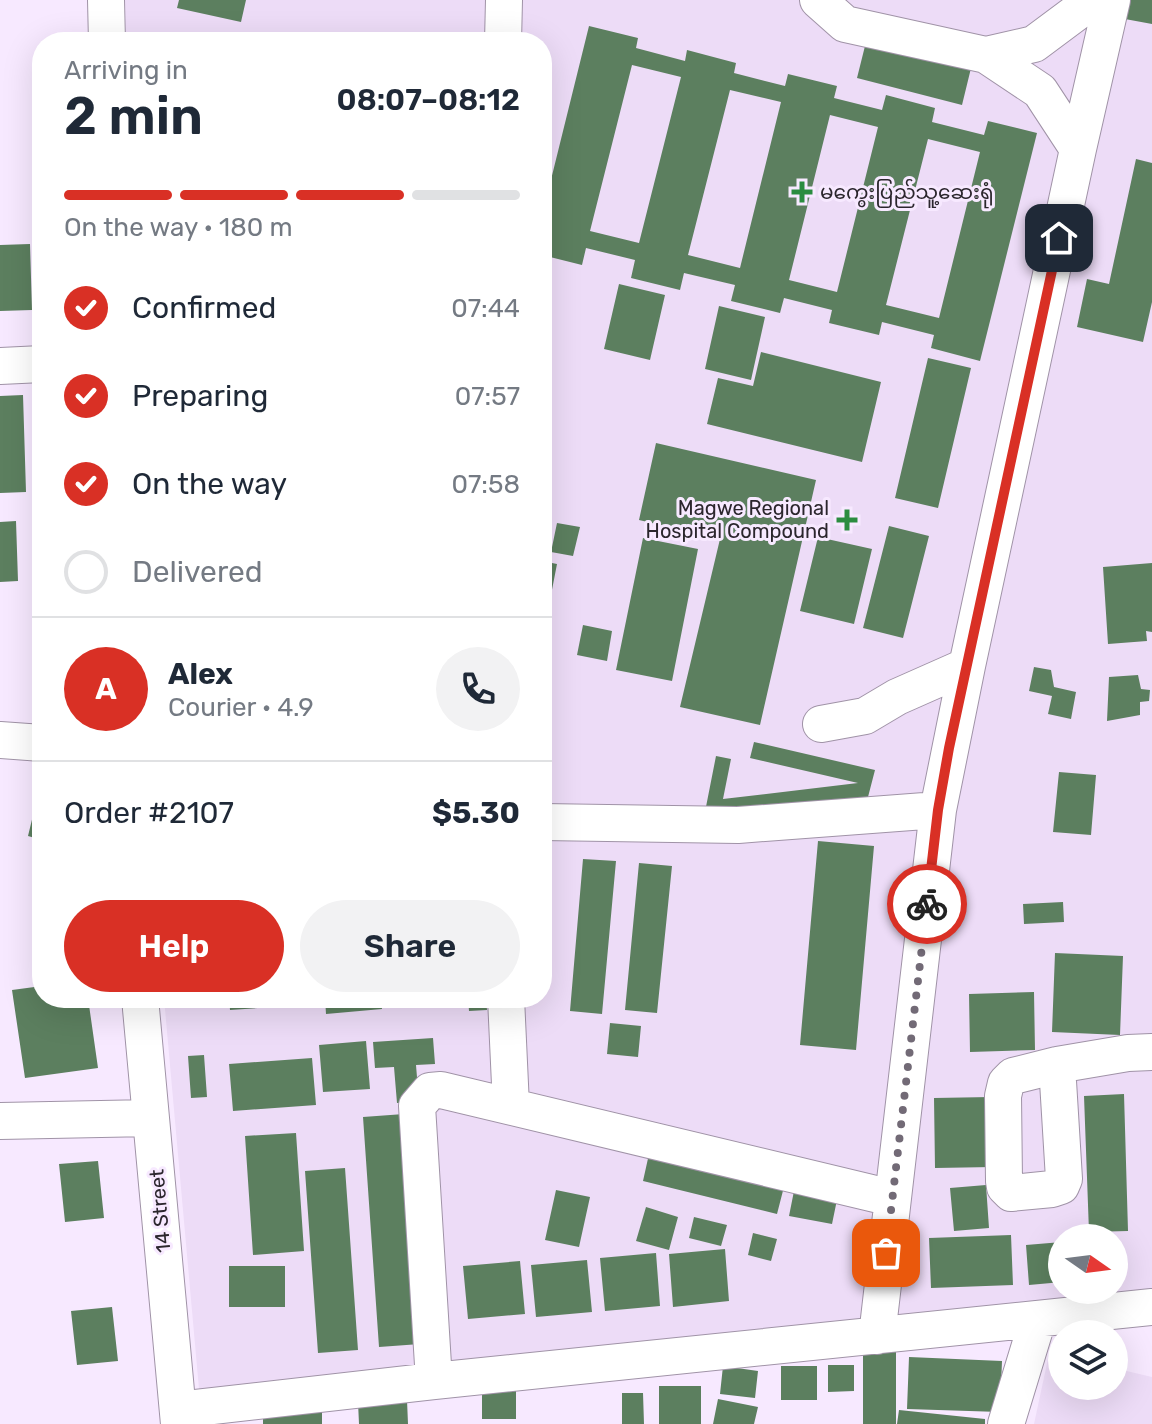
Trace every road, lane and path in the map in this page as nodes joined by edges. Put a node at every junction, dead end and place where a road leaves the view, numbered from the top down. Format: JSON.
{"nodes":[{"id":1,"x":106,"y":0,"type":"edge"},
{"id":2,"x":504,"y":0,"type":"edge"},
{"id":3,"x":818,"y":0,"type":"edge"},
{"id":4,"x":1093,"y":0,"type":"edge"},
{"id":5,"x":1112,"y":0,"type":"edge"},
{"id":6,"x":107,"y":32,"type":"edge"},
{"id":7,"x":503,"y":32,"type":"edge"},
{"id":8,"x":986,"y":55,"type":"junction"},
{"id":9,"x":1078,"y":149,"type":"junction"},
{"id":10,"x":32,"y":364,"type":"edge"},
{"id":11,"x":0,"y":366,"type":"edge"},
{"id":12,"x":967,"y":666,"type":"junction"},
{"id":13,"x":821,"y":724,"type":"dead end"},
{"id":14,"x":0,"y":740,"type":"edge"},
{"id":15,"x":32,"y":742,"type":"edge"},
{"id":16,"x":938,"y":810,"type":"junction"},
{"id":17,"x":552,"y":822,"type":"edge"},
{"id":18,"x":141,"y":1008,"type":"edge"},
{"id":19,"x":506,"y":1008,"type":"edge"},
{"id":20,"x":1152,"y":1052,"type":"edge"},
{"id":21,"x":1057,"y":1065,"type":"dead end"},
{"id":22,"x":511,"y":1106,"type":"junction"},
{"id":23,"x":151,"y":1118,"type":"junction"},
{"id":24,"x":0,"y":1121,"type":"edge"},
{"id":25,"x":892,"y":1198,"type":"junction"},
{"id":26,"x":1152,"y":1307,"type":"edge"},
{"id":27,"x":1038,"y":1319,"type":"junction"},
{"id":28,"x":877,"y":1336,"type":"junction"},
{"id":29,"x":434,"y":1381,"type":"junction"},
{"id":30,"x":179,"y":1417,"type":"edge"},
{"id":31,"x":1006,"y":1424,"type":"edge"}],
"edges":[{"from":1,"to":6,"type":"street"},
{"from":2,"to":7,"type":"street"},
{"from":3,"to":8,"type":"street"},
{"from":4,"to":8,"type":"street"},
{"from":5,"to":9,"type":"street"},
{"from":8,"to":9,"type":"street"},
{"from":9,"to":12,"type":"street"},
{"from":10,"to":11,"type":"street"},
{"from":12,"to":13,"type":"street"},
{"from":12,"to":16,"type":"street"},
{"from":14,"to":15,"type":"street"},
{"from":16,"to":17,"type":"street"},
{"from":16,"to":25,"type":"street"},
{"from":18,"to":23,"type":"street","name":"14 Street"},
{"from":19,"to":22,"type":"street"},
{"from":20,"to":21,"type":"street"},
{"from":22,"to":25,"type":"street"},
{"from":22,"to":29,"type":"street"},
{"from":23,"to":24,"type":"street"},
{"from":23,"to":30,"type":"street","name":"14 Street"},
{"from":25,"to":28,"type":"street"},
{"from":26,"to":27,"type":"street"},
{"from":27,"to":28,"type":"street"},
{"from":27,"to":31,"type":"street"},
{"from":28,"to":29,"type":"street"},
{"from":29,"to":30,"type":"street"}]}
